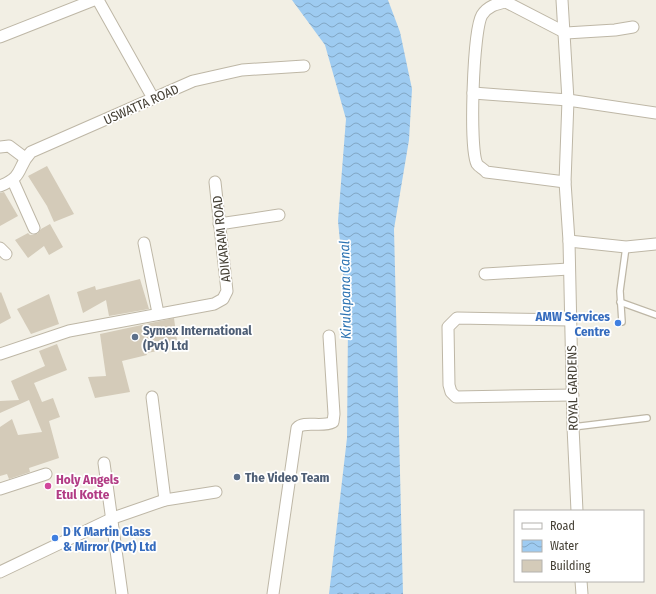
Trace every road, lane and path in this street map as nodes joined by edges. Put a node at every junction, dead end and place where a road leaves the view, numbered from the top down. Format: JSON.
{"nodes":[{"id":1,"x":94,"y":0,"type":"edge"},
{"id":2,"x":98,"y":0,"type":"edge"},
{"id":3,"x":562,"y":0,"type":"edge"},
{"id":4,"x":633,"y":27,"type":"dead end"},
{"id":5,"x":566,"y":32,"type":"junction"},
{"id":6,"x":0,"y":37,"type":"edge"},
{"id":7,"x":304,"y":66,"type":"dead end"},
{"id":8,"x":473,"y":93,"type":"junction"},
{"id":9,"x":153,"y":98,"type":"junction"},
{"id":10,"x":568,"y":100,"type":"junction"},
{"id":11,"x":656,"y":113,"type":"edge"},
{"id":12,"x":0,"y":147,"type":"edge"},
{"id":13,"x":25,"y":158,"type":"junction"},
{"id":14,"x":13,"y":181,"type":"junction"},
{"id":15,"x":215,"y":182,"type":"dead end"},
{"id":16,"x":566,"y":182,"type":"junction"},
{"id":17,"x":0,"y":186,"type":"edge"},
{"id":18,"x":279,"y":214,"type":"dead end"},
{"id":19,"x":219,"y":224,"type":"junction"},
{"id":20,"x":34,"y":228,"type":"dead end"},
{"id":21,"x":569,"y":241,"type":"junction"},
{"id":22,"x":144,"y":243,"type":"dead end"},
{"id":23,"x":656,"y":244,"type":"edge"},
{"id":24,"x":626,"y":247,"type":"junction"},
{"id":25,"x":569,"y":269,"type":"junction"},
{"id":26,"x":485,"y":274,"type":"dead end"},
{"id":27,"x":620,"y":302,"type":"junction"},
{"id":28,"x":158,"y":313,"type":"junction"},
{"id":29,"x":656,"y":315,"type":"edge"},
{"id":30,"x":571,"y":320,"type":"junction"},
{"id":31,"x":622,"y":322,"type":"dead end"},
{"id":32,"x":329,"y":336,"type":"dead end"},
{"id":33,"x":0,"y":354,"type":"edge"},
{"id":34,"x":573,"y":395,"type":"junction"},
{"id":35,"x":152,"y":397,"type":"dead end"},
{"id":36,"x":647,"y":418,"type":"dead end"},
{"id":37,"x":573,"y":427,"type":"junction"},
{"id":38,"x":104,"y":463,"type":"dead end"},
{"id":39,"x":46,"y":474,"type":"dead end"},
{"id":40,"x":0,"y":489,"type":"edge"},
{"id":41,"x":216,"y":492,"type":"dead end"},
{"id":42,"x":165,"y":500,"type":"junction"},
{"id":43,"x":577,"y":510,"type":"edge"},
{"id":44,"x":113,"y":518,"type":"junction"},
{"id":45,"x":0,"y":572,"type":"edge"},
{"id":46,"x":581,"y":582,"type":"edge"},
{"id":47,"x":122,"y":594,"type":"edge"},
{"id":48,"x":271,"y":594,"type":"edge"},
{"id":49,"x":582,"y":594,"type":"edge"}],
"edges":[{"from":1,"to":6,"type":"street"},
{"from":2,"to":9,"type":"street"},
{"from":3,"to":5,"type":"street","name":"ROYAL GARDENS"},
{"from":4,"to":5,"type":"street"},
{"from":5,"to":8,"type":"street"},
{"from":5,"to":10,"type":"street","name":"ROYAL GARDENS"},
{"from":7,"to":9,"type":"street","name":"USWATTA ROAD"},
{"from":8,"to":10,"type":"street"},
{"from":8,"to":16,"type":"street"},
{"from":9,"to":13,"type":"street","name":"USWATTA ROAD"},
{"from":10,"to":11,"type":"street"},
{"from":10,"to":16,"type":"street","name":"ROYAL GARDENS"},
{"from":12,"to":13,"type":"street"},
{"from":13,"to":14,"type":"street"},
{"from":14,"to":17,"type":"street"},
{"from":14,"to":20,"type":"street"},
{"from":15,"to":19,"type":"street","name":"ADIKARAM ROAD"},
{"from":16,"to":21,"type":"street","name":"ROYAL GARDENS"},
{"from":18,"to":19,"type":"street"},
{"from":19,"to":28,"type":"street","name":"ADIKARAM ROAD"},
{"from":21,"to":24,"type":"street"},
{"from":21,"to":25,"type":"street","name":"ROYAL GARDENS"},
{"from":22,"to":28,"type":"street"},
{"from":23,"to":24,"type":"street"},
{"from":24,"to":27,"type":"lane"},
{"from":25,"to":26,"type":"street"},
{"from":25,"to":30,"type":"street","name":"ROYAL GARDENS"},
{"from":27,"to":29,"type":"lane"},
{"from":27,"to":31,"type":"lane"},
{"from":28,"to":33,"type":"street","name":"ADIKARAM ROAD"},
{"from":30,"to":34,"type":"street","name":"ROYAL GARDENS"},
{"from":30,"to":34,"type":"street"},
{"from":32,"to":48,"type":"street"},
{"from":34,"to":37,"type":"street","name":"ROYAL GARDENS"},
{"from":35,"to":42,"type":"street"},
{"from":36,"to":37,"type":"lane"},
{"from":37,"to":43,"type":"street","name":"ROYAL GARDENS"},
{"from":38,"to":44,"type":"street"},
{"from":39,"to":40,"type":"street"},
{"from":41,"to":42,"type":"street"},
{"from":42,"to":44,"type":"street"},
{"from":44,"to":45,"type":"street"},
{"from":44,"to":47,"type":"street"},
{"from":46,"to":49,"type":"street"}]}
